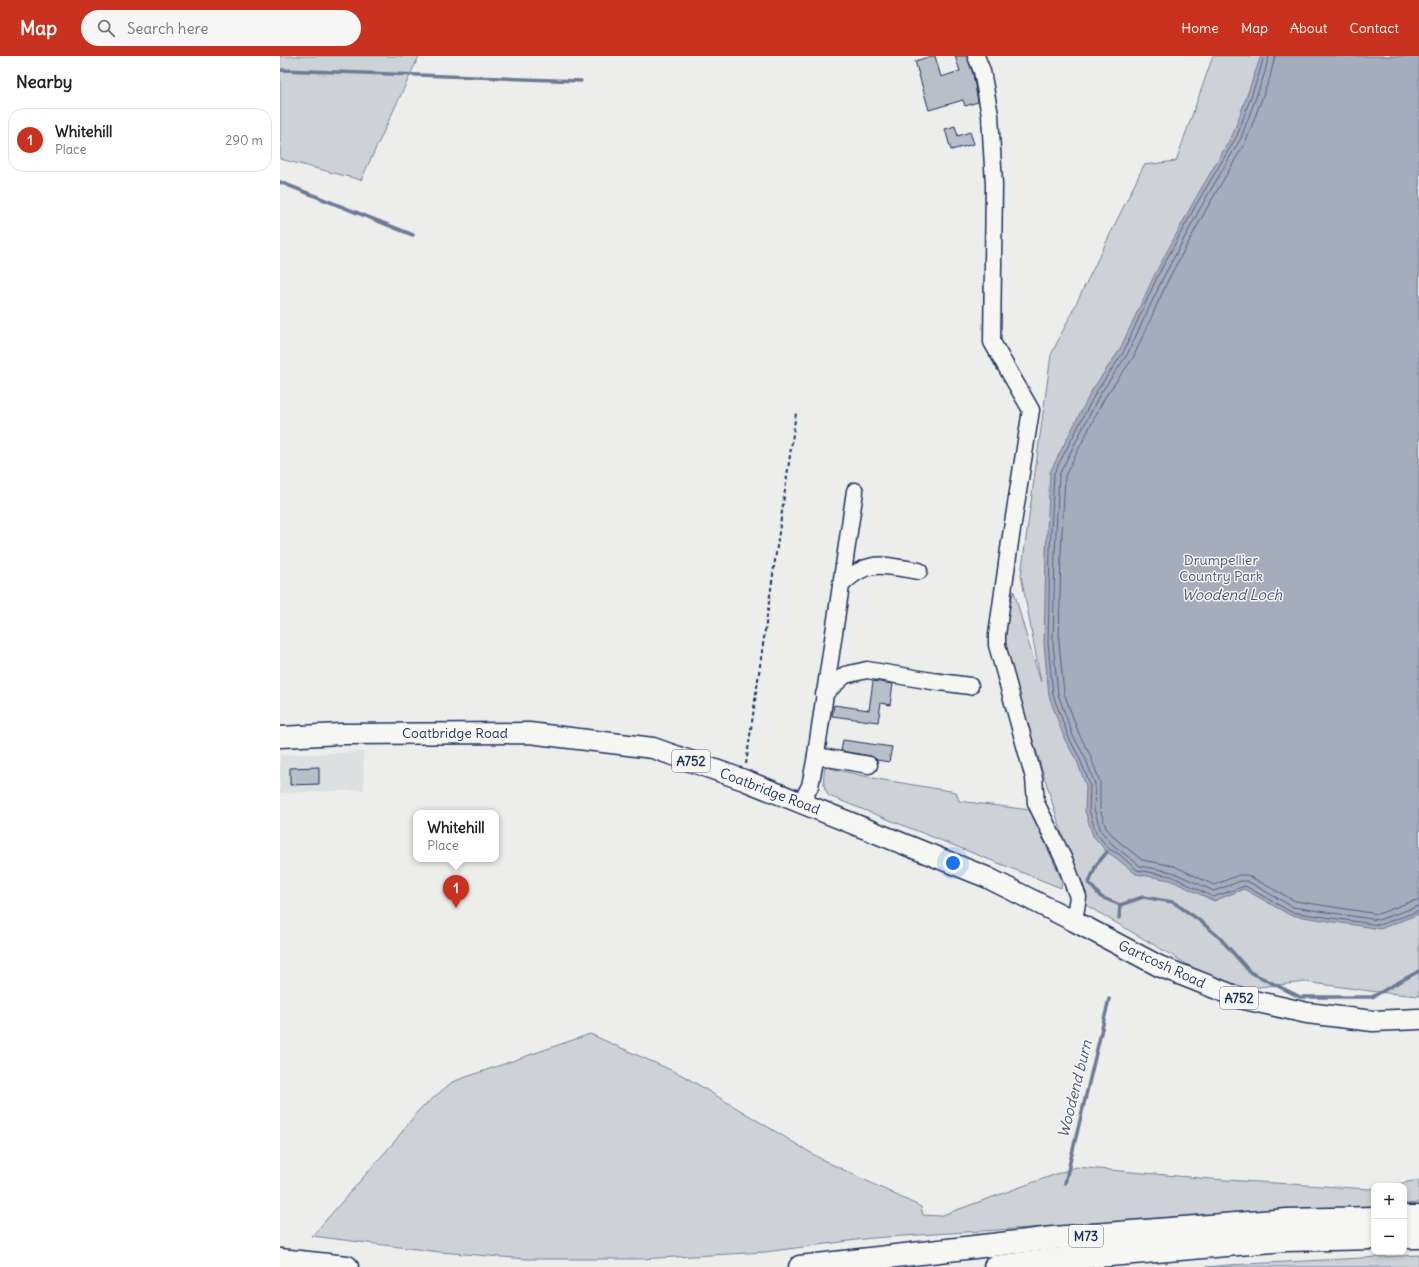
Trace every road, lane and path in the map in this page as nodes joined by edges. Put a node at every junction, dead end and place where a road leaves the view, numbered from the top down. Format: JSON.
{"nodes":[{"id":1,"x":976,"y":56,"type":"edge"},
{"id":2,"x":796,"y":413,"type":"dead end"},
{"id":3,"x":855,"y":491,"type":"dead end"},
{"id":4,"x":919,"y":571,"type":"dead end"},
{"id":5,"x":841,"y":584,"type":"junction"},
{"id":6,"x":970,"y":686,"type":"dead end"},
{"id":7,"x":824,"y":694,"type":"junction"},
{"id":8,"x":280,"y":736,"type":"edge"},
{"id":9,"x":816,"y":756,"type":"junction"},
{"id":10,"x":869,"y":765,"type":"dead end"},
{"id":11,"x":744,"y":780,"type":"junction"},
{"id":12,"x":801,"y":802,"type":"junction"},
{"id":13,"x":1074,"y":921,"type":"junction"},
{"id":14,"x":1419,"y":1019,"type":"edge"},
{"id":15,"x":1407,"y":1217,"type":"edge"},
{"id":16,"x":1419,"y":1217,"type":"edge"},
{"id":17,"x":1371,"y":1218,"type":"edge"},
{"id":18,"x":1407,"y":1237,"type":"edge"},
{"id":19,"x":1419,"y":1237,"type":"edge"},
{"id":20,"x":1371,"y":1238,"type":"edge"},
{"id":21,"x":280,"y":1260,"type":"edge"},
{"id":22,"x":347,"y":1267,"type":"edge"},
{"id":23,"x":800,"y":1267,"type":"edge"},
{"id":24,"x":995,"y":1267,"type":"edge"}],
"edges":[{"from":1,"to":13,"type":"street"},
{"from":2,"to":11,"type":"path"},
{"from":3,"to":5,"type":"street"},
{"from":4,"to":5,"type":"street"},
{"from":5,"to":7,"type":"street"},
{"from":6,"to":7,"type":"street"},
{"from":7,"to":9,"type":"street"},
{"from":8,"to":11,"type":"main road","name":"Coatbridge Road","number":"A752"},
{"from":9,"to":10,"type":"street"},
{"from":9,"to":12,"type":"street"},
{"from":11,"to":12,"type":"main road","name":"Coatbridge Road","number":"A752"},
{"from":12,"to":13,"type":"main road","name":"Coatbridge Road","number":"A752"},
{"from":13,"to":14,"type":"main road","name":"Gartcosh Road","number":"A752"},
{"from":15,"to":16,"type":"highway"},
{"from":17,"to":23,"type":"highway","number":"M73"},
{"from":18,"to":19,"type":"highway"},
{"from":20,"to":24,"type":"highway","number":"M73"},
{"from":21,"to":22,"type":"highway"}]}
